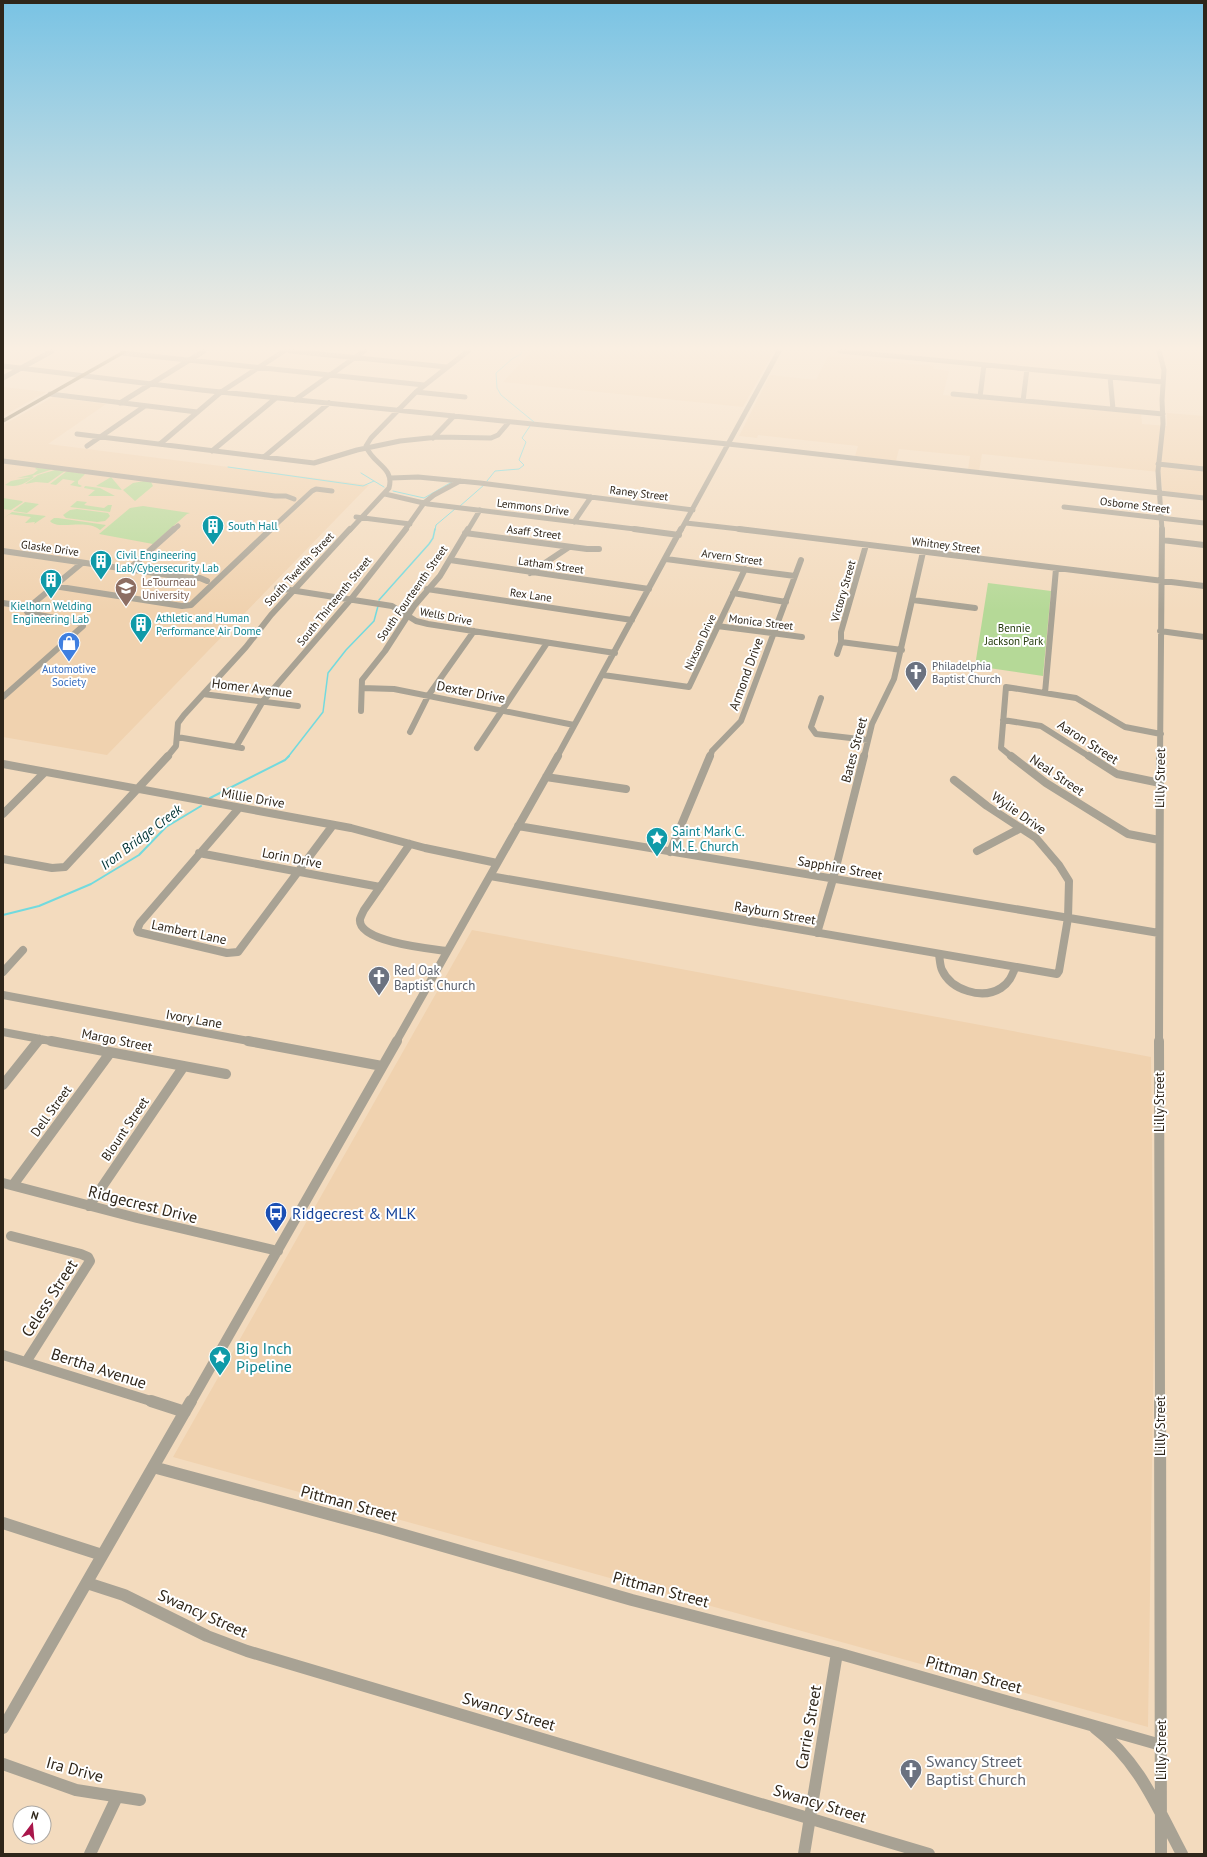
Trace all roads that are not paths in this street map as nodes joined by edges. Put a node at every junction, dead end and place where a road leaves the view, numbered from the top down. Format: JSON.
{"nodes":[{"id":1,"x":99,"y":438,"type":"edge"},
{"id":2,"x":106,"y":438,"type":"edge"},
{"id":3,"x":167,"y":438,"type":"edge"},
{"id":4,"x":228,"y":438,"type":"edge"},
{"id":5,"x":287,"y":438,"type":"edge"},
{"id":6,"x":371,"y":438,"type":"edge"},
{"id":7,"x":433,"y":438,"type":"joint"},
{"id":8,"x":492,"y":438,"type":"edge"},
{"id":9,"x":665,"y":438,"type":"edge"},
{"id":10,"x":731,"y":438,"type":"edge"},
{"id":11,"x":1161,"y":438,"type":"edge"},
{"id":12,"x":160,"y":444,"type":"junction"},
{"id":13,"x":728,"y":444,"type":"junction"},
{"id":14,"x":87,"y":446,"type":"dead end"},
{"id":15,"x":366,"y":448,"type":"junction"},
{"id":16,"x":212,"y":451,"type":"junction"},
{"id":17,"x":264,"y":457,"type":"junction"},
{"id":18,"x":3,"y":461,"type":"edge"},
{"id":19,"x":1158,"y":464,"type":"junction"},
{"id":20,"x":1204,"y":469,"type":"edge"},
{"id":21,"x":391,"y":478,"type":"junction"},
{"id":22,"x":460,"y":481,"type":"junction"},
{"id":23,"x":332,"y":491,"type":"dead end"},
{"id":24,"x":1161,"y":493,"type":"junction"},
{"id":25,"x":384,"y":494,"type":"junction"},
{"id":26,"x":592,"y":497,"type":"junction"},
{"id":27,"x":1204,"y":498,"type":"edge"},
{"id":28,"x":302,"y":500,"type":"junction"},
{"id":29,"x":424,"y":503,"type":"junction"},
{"id":30,"x":1064,"y":507,"type":"dead end"},
{"id":31,"x":480,"y":510,"type":"junction"},
{"id":32,"x":693,"y":510,"type":"junction"},
{"id":33,"x":356,"y":516,"type":"dead end"},
{"id":34,"x":363,"y":517,"type":"junction"},
{"id":35,"x":1162,"y":518,"type":"junction"},
{"id":36,"x":574,"y":522,"type":"junction"},
{"id":37,"x":686,"y":523,"type":"junction"},
{"id":38,"x":1204,"y":523,"type":"edge"},
{"id":39,"x":410,"y":524,"type":"junction"},
{"id":40,"x":178,"y":526,"type":"dead end"},
{"id":41,"x":465,"y":533,"type":"junction"},
{"id":42,"x":679,"y":535,"type":"junction"},
{"id":43,"x":1162,"y":540,"type":"junction"},
{"id":44,"x":866,"y":545,"type":"junction"},
{"id":45,"x":1204,"y":546,"type":"edge"},
{"id":46,"x":569,"y":547,"type":"junction"},
{"id":47,"x":599,"y":549,"type":"dead end"},
{"id":48,"x":3,"y":551,"type":"edge"},
{"id":49,"x":923,"y":552,"type":"junction"},
{"id":50,"x":666,"y":559,"type":"junction"},
{"id":51,"x":450,"y":560,"type":"junction"},
{"id":52,"x":801,"y":560,"type":"dead end"},
{"id":53,"x":82,"y":563,"type":"junction"},
{"id":54,"x":745,"y":569,"type":"junction"},
{"id":55,"x":1056,"y":569,"type":"junction"},
{"id":56,"x":128,"y":570,"type":"junction"},
{"id":57,"x":530,"y":573,"type":"junction"},
{"id":58,"x":795,"y":576,"type":"junction"},
{"id":59,"x":216,"y":582,"type":"junction"},
{"id":60,"x":1160,"y":582,"type":"junction"},
{"id":61,"x":54,"y":586,"type":"junction"},
{"id":62,"x":1204,"y":586,"type":"edge"},
{"id":63,"x":276,"y":588,"type":"dead end"},
{"id":64,"x":427,"y":589,"type":"junction"},
{"id":65,"x":649,"y":589,"type":"junction"},
{"id":66,"x":294,"y":591,"type":"junction"},
{"id":67,"x":733,"y":593,"type":"junction"},
{"id":68,"x":351,"y":599,"type":"junction"},
{"id":69,"x":913,"y":600,"type":"junction"},
{"id":70,"x":786,"y":602,"type":"junction"},
{"id":71,"x":3,"y":603,"type":"edge"},
{"id":72,"x":29,"y":607,"type":"junction"},
{"id":73,"x":975,"y":608,"type":"dead end"},
{"id":74,"x":408,"y":616,"type":"junction"},
{"id":75,"x":632,"y":620,"type":"junction"},
{"id":76,"x":717,"y":626,"type":"junction"},
{"id":77,"x":474,"y":631,"type":"junction"},
{"id":78,"x":1160,"y":631,"type":"junction"},
{"id":79,"x":774,"y":634,"type":"junction"},
{"id":80,"x":802,"y":637,"type":"dead end"},
{"id":81,"x":1204,"y":637,"type":"edge"},
{"id":82,"x":841,"y":642,"type":"junction"},
{"id":83,"x":548,"y":643,"type":"junction"},
{"id":84,"x":902,"y":650,"type":"junction"},
{"id":85,"x":615,"y":653,"type":"junction"},
{"id":86,"x":837,"y":654,"type":"dead end"},
{"id":87,"x":602,"y":675,"type":"junction"},
{"id":88,"x":362,"y":688,"type":"junction"},
{"id":89,"x":1045,"y":692,"type":"junction"},
{"id":90,"x":203,"y":694,"type":"junction"},
{"id":91,"x":428,"y":696,"type":"junction"},
{"id":92,"x":3,"y":697,"type":"edge"},
{"id":93,"x":821,"y":698,"type":"dead end"},
{"id":94,"x":263,"y":702,"type":"junction"},
{"id":95,"x":298,"y":706,"type":"dead end"},
{"id":96,"x":361,"y":711,"type":"dead end"},
{"id":97,"x":502,"y":711,"type":"junction"},
{"id":98,"x":1003,"y":720,"type":"junction"},
{"id":99,"x":574,"y":725,"type":"junction"},
{"id":100,"x":410,"y":732,"type":"dead end"},
{"id":101,"x":1161,"y":734,"type":"junction"},
{"id":102,"x":177,"y":737,"type":"junction"},
{"id":103,"x":868,"y":740,"type":"junction"},
{"id":104,"x":477,"y":748,"type":"dead end"},
{"id":105,"x":3,"y":764,"type":"edge"},
{"id":106,"x":45,"y":772,"type":"junction"},
{"id":107,"x":546,"y":777,"type":"junction"},
{"id":108,"x":954,"y":780,"type":"dead end"},
{"id":109,"x":1160,"y":783,"type":"junction"},
{"id":110,"x":136,"y":789,"type":"junction"},
{"id":111,"x":626,"y":789,"type":"dead end"},
{"id":112,"x":239,"y":808,"type":"junction"},
{"id":113,"x":3,"y":814,"type":"edge"},
{"id":114,"x":333,"y":825,"type":"junction"},
{"id":115,"x":518,"y":826,"type":"junction"},
{"id":116,"x":1021,"y":828,"type":"junction"},
{"id":117,"x":1159,"y":840,"type":"junction"},
{"id":118,"x":410,"y":844,"type":"junction"},
{"id":119,"x":977,"y":851,"type":"dead end"},
{"id":120,"x":670,"y":852,"type":"junction"},
{"id":121,"x":199,"y":853,"type":"junction"},
{"id":122,"x":3,"y":858,"type":"edge"},
{"id":123,"x":497,"y":863,"type":"junction"},
{"id":124,"x":298,"y":872,"type":"junction"},
{"id":125,"x":490,"y":876,"type":"junction"},
{"id":126,"x":833,"y":879,"type":"junction"},
{"id":127,"x":380,"y":887,"type":"junction"},
{"id":128,"x":1068,"y":918,"type":"junction"},
{"id":129,"x":817,"y":933,"type":"junction"},
{"id":130,"x":1159,"y":933,"type":"junction"},
{"id":131,"x":23,"y":950,"type":"dead end"},
{"id":132,"x":447,"y":951,"type":"junction"},
{"id":133,"x":939,"y":954,"type":"junction"},
{"id":134,"x":1014,"y":968,"type":"junction"},
{"id":135,"x":3,"y":972,"type":"edge"},
{"id":136,"x":1057,"y":974,"type":"joint"},
{"id":137,"x":3,"y":994,"type":"edge"},
{"id":138,"x":3,"y":1032,"type":"edge"},
{"id":139,"x":40,"y":1039,"type":"junction"},
{"id":140,"x":110,"y":1053,"type":"junction"},
{"id":141,"x":184,"y":1066,"type":"junction"},
{"id":142,"x":382,"y":1066,"type":"junction"},
{"id":143,"x":226,"y":1074,"type":"dead end"},
{"id":144,"x":3,"y":1085,"type":"edge"},
{"id":145,"x":8,"y":1184,"type":"edge"},
{"id":146,"x":89,"y":1206,"type":"junction"},
{"id":147,"x":11,"y":1236,"type":"dead end"},
{"id":148,"x":278,"y":1251,"type":"junction"},
{"id":149,"x":3,"y":1355,"type":"edge"},
{"id":150,"x":26,"y":1362,"type":"junction"},
{"id":151,"x":184,"y":1412,"type":"junction"},
{"id":152,"x":153,"y":1467,"type":"junction"},
{"id":153,"x":3,"y":1523,"type":"edge"},
{"id":154,"x":102,"y":1555,"type":"junction"},
{"id":155,"x":86,"y":1583,"type":"junction"},
{"id":156,"x":837,"y":1653,"type":"junction"},
{"id":157,"x":1088,"y":1724,"type":"junction"},
{"id":158,"x":3,"y":1728,"type":"edge"},
{"id":159,"x":1161,"y":1745,"type":"junction"},
{"id":160,"x":3,"y":1764,"type":"edge"},
{"id":161,"x":117,"y":1797,"type":"junction"},
{"id":162,"x":140,"y":1800,"type":"dead end"},
{"id":163,"x":1160,"y":1814,"type":"junction"},
{"id":164,"x":810,"y":1818,"type":"junction"},
{"id":165,"x":90,"y":1854,"type":"edge"},
{"id":166,"x":804,"y":1854,"type":"edge"},
{"id":167,"x":929,"y":1854,"type":"edge"},
{"id":168,"x":1161,"y":1854,"type":"edge"},
{"id":169,"x":1182,"y":1854,"type":"edge"}],
"edges":[{"from":1,"to":14,"type":"street"},
{"from":2,"to":12,"type":"street"},
{"from":3,"to":12,"type":"street"},
{"from":4,"to":16,"type":"street"},
{"from":5,"to":17,"type":"street"},
{"from":6,"to":15,"type":"street"},
{"from":7,"to":8,"type":"street"},
{"from":7,"to":15,"type":"street"},
{"from":9,"to":13,"type":"street"},
{"from":10,"to":13,"type":"street"},
{"from":11,"to":19,"type":"street","name":"Lilly Street"},
{"from":12,"to":16,"type":"street"},
{"from":13,"to":24,"type":"street"},
{"from":13,"to":32,"type":"street"},
{"from":15,"to":17,"type":"street"},
{"from":15,"to":21,"type":"street"},
{"from":16,"to":17,"type":"street"},
{"from":18,"to":28,"type":"street"},
{"from":19,"to":20,"type":"street"},
{"from":19,"to":24,"type":"street","name":"Lilly Street"},
{"from":21,"to":22,"type":"street","name":"Raney Street"},
{"from":21,"to":25,"type":"street","name":"South Twelfth Street"},
{"from":22,"to":26,"type":"street","name":"Raney Street"},
{"from":22,"to":29,"type":"street","name":"South Thirteenth Street"},
{"from":23,"to":28,"type":"street"},
{"from":24,"to":27,"type":"street"},
{"from":24,"to":35,"type":"street","name":"Lilly Street"},
{"from":25,"to":29,"type":"street","name":"Lemmons Drive"},
{"from":25,"to":34,"type":"street","name":"South Twelfth Street"},
{"from":26,"to":32,"type":"street","name":"Raney Street"},
{"from":26,"to":36,"type":"street"},
{"from":28,"to":59,"type":"street"},
{"from":29,"to":31,"type":"street","name":"Lemmons Drive"},
{"from":29,"to":39,"type":"street","name":"South Thirteenth Street"},
{"from":30,"to":35,"type":"street","name":"Osborne Street"},
{"from":31,"to":36,"type":"street","name":"Lemmons Drive"},
{"from":31,"to":41,"type":"street","name":"South Fourteenth Street"},
{"from":32,"to":37,"type":"street"},
{"from":33,"to":34,"type":"street"},
{"from":34,"to":39,"type":"street"},
{"from":34,"to":66,"type":"street","name":"South Twelfth Street"},
{"from":35,"to":38,"type":"street","name":"Osborne Street"},
{"from":35,"to":43,"type":"street","name":"Lilly Street"},
{"from":36,"to":42,"type":"street","name":"Lemmons Drive"},
{"from":37,"to":42,"type":"street"},
{"from":37,"to":44,"type":"street","name":"Whitney Street"},
{"from":39,"to":68,"type":"street","name":"South Thirteenth Street"},
{"from":40,"to":56,"type":"street"},
{"from":41,"to":46,"type":"street","name":"Asaff Street"},
{"from":41,"to":51,"type":"street","name":"South Fourteenth Street"},
{"from":42,"to":50,"type":"street"},
{"from":43,"to":45,"type":"street"},
{"from":43,"to":60,"type":"street","name":"Lilly Street"},
{"from":44,"to":49,"type":"street","name":"Whitney Street"},
{"from":44,"to":82,"type":"street","name":"Victory Street"},
{"from":46,"to":47,"type":"street","name":"Asaff Street"},
{"from":46,"to":57,"type":"street"},
{"from":48,"to":53,"type":"street","name":"Glaske Drive"},
{"from":49,"to":55,"type":"street","name":"Whitney Street"},
{"from":49,"to":69,"type":"street","name":"Bates Street"},
{"from":50,"to":54,"type":"street","name":"Arvern Street"},
{"from":50,"to":65,"type":"street"},
{"from":51,"to":57,"type":"street","name":"Latham Street"},
{"from":51,"to":64,"type":"street","name":"South Fourteenth Street"},
{"from":52,"to":58,"type":"street","name":"Armond Drive"},
{"from":53,"to":56,"type":"street","name":"Glaske Drive"},
{"from":53,"to":61,"type":"street"},
{"from":54,"to":58,"type":"street","name":"Arvern Street"},
{"from":54,"to":67,"type":"street","name":"Nixson Drive"},
{"from":55,"to":60,"type":"street","name":"Whitney Street"},
{"from":55,"to":89,"type":"street"},
{"from":56,"to":59,"type":"street","name":"Glaske Drive"},
{"from":57,"to":65,"type":"street","name":"Latham Street"},
{"from":58,"to":70,"type":"street","name":"Armond Drive"},
{"from":59,"to":61,"type":"street"},
{"from":60,"to":62,"type":"street","name":"Whitney Street"},
{"from":60,"to":78,"type":"street","name":"Lilly Street"},
{"from":61,"to":72,"type":"street"},
{"from":63,"to":66,"type":"street","name":"Wells Drive"},
{"from":64,"to":74,"type":"street","name":"South Fourteenth Street"},
{"from":64,"to":75,"type":"street","name":"Rex Lane"},
{"from":65,"to":75,"type":"street"},
{"from":66,"to":68,"type":"street","name":"Wells Drive"},
{"from":66,"to":90,"type":"street","name":"South Twelfth Street"},
{"from":67,"to":70,"type":"street"},
{"from":67,"to":76,"type":"street","name":"Nixson Drive"},
{"from":68,"to":74,"type":"street","name":"Wells Drive"},
{"from":68,"to":94,"type":"street","name":"South Thirteenth Street"},
{"from":69,"to":73,"type":"street"},
{"from":69,"to":84,"type":"street","name":"Bates Street"},
{"from":70,"to":79,"type":"street","name":"Armond Drive"},
{"from":71,"to":72,"type":"street"},
{"from":72,"to":92,"type":"street"},
{"from":74,"to":77,"type":"street","name":"Wells Drive"},
{"from":74,"to":88,"type":"street","name":"South Fourteenth Street"},
{"from":75,"to":85,"type":"street"},
{"from":76,"to":79,"type":"street","name":"Monica Street"},
{"from":76,"to":87,"type":"street","name":"Nixson Drive"},
{"from":77,"to":83,"type":"street","name":"Wells Drive"},
{"from":77,"to":91,"type":"street"},
{"from":78,"to":81,"type":"street"},
{"from":78,"to":101,"type":"street","name":"Lilly Street"},
{"from":79,"to":80,"type":"street","name":"Monica Street"},
{"from":79,"to":120,"type":"street","name":"Armond Drive"},
{"from":82,"to":84,"type":"street"},
{"from":82,"to":86,"type":"street","name":"Victory Street"},
{"from":83,"to":85,"type":"street","name":"Wells Drive"},
{"from":83,"to":97,"type":"street"},
{"from":84,"to":103,"type":"street","name":"Bates Street"},
{"from":85,"to":87,"type":"street"},
{"from":87,"to":99,"type":"street"},
{"from":88,"to":91,"type":"street","name":"Dexter Drive"},
{"from":88,"to":96,"type":"street","name":"South Fourteenth Street"},
{"from":89,"to":98,"type":"street","name":"Neal Street"},
{"from":89,"to":101,"type":"street"},
{"from":90,"to":94,"type":"street","name":"Homer Avenue"},
{"from":90,"to":102,"type":"street","name":"South Twelfth Street"},
{"from":91,"to":97,"type":"street","name":"Dexter Drive"},
{"from":91,"to":100,"type":"street"},
{"from":93,"to":103,"type":"street"},
{"from":94,"to":95,"type":"street","name":"Homer Avenue"},
{"from":94,"to":102,"type":"street","name":"South Thirteenth Street"},
{"from":97,"to":99,"type":"street","name":"Dexter Drive"},
{"from":97,"to":104,"type":"street"},
{"from":98,"to":109,"type":"street","name":"Aaron Street"},
{"from":98,"to":117,"type":"street","name":"Neal Street"},
{"from":99,"to":107,"type":"street"},
{"from":101,"to":109,"type":"street","name":"Lilly Street"},
{"from":102,"to":110,"type":"street","name":"South Twelfth Street"},
{"from":103,"to":126,"type":"street","name":"Bates Street"},
{"from":105,"to":106,"type":"street","name":"Millie Drive"},
{"from":106,"to":110,"type":"street","name":"Millie Drive"},
{"from":106,"to":113,"type":"street"},
{"from":107,"to":111,"type":"street"},
{"from":107,"to":115,"type":"street"},
{"from":108,"to":116,"type":"street","name":"Wylie Drive"},
{"from":109,"to":117,"type":"street","name":"Lilly Street"},
{"from":110,"to":112,"type":"street","name":"Millie Drive"},
{"from":110,"to":122,"type":"street","name":"South Twelfth Street"},
{"from":112,"to":114,"type":"street","name":"Millie Drive"},
{"from":112,"to":121,"type":"street"},
{"from":114,"to":118,"type":"street","name":"Millie Drive"},
{"from":114,"to":124,"type":"street"},
{"from":115,"to":120,"type":"street","name":"Sapphire Street"},
{"from":115,"to":123,"type":"street"},
{"from":116,"to":119,"type":"street"},
{"from":116,"to":128,"type":"street","name":"Wylie Drive"},
{"from":117,"to":130,"type":"street","name":"Lilly Street"},
{"from":118,"to":123,"type":"street","name":"Millie Drive"},
{"from":118,"to":127,"type":"street"},
{"from":120,"to":126,"type":"street","name":"Sapphire Street"},
{"from":121,"to":124,"type":"street","name":"Lorin Drive"},
{"from":121,"to":124,"type":"street","name":"Lambert Lane"},
{"from":123,"to":125,"type":"street"},
{"from":124,"to":127,"type":"street","name":"Lorin Drive"},
{"from":125,"to":129,"type":"street","name":"Rayburn Street"},
{"from":125,"to":132,"type":"street"},
{"from":126,"to":128,"type":"street","name":"Sapphire Street"},
{"from":126,"to":129,"type":"street","name":"Bates Street"},
{"from":127,"to":132,"type":"street"},
{"from":128,"to":130,"type":"street","name":"Sapphire Street"},
{"from":128,"to":136,"type":"street","name":"Wylie Drive"},
{"from":129,"to":133,"type":"street","name":"Rayburn Street"},
{"from":130,"to":159,"type":"street","name":"Lilly Street"},
{"from":131,"to":135,"type":"street"},
{"from":132,"to":142,"type":"street"},
{"from":133,"to":134,"type":"street","name":"Rayburn Street"},
{"from":133,"to":134,"type":"street"},
{"from":134,"to":136,"type":"street","name":"Rayburn Street"},
{"from":137,"to":142,"type":"street","name":"Ivory Lane"},
{"from":138,"to":139,"type":"street","name":"Margo Street"},
{"from":139,"to":140,"type":"street","name":"Margo Street"},
{"from":139,"to":144,"type":"street"},
{"from":140,"to":141,"type":"street","name":"Margo Street"},
{"from":140,"to":145,"type":"street","name":"Dell Street"},
{"from":141,"to":143,"type":"street","name":"Margo Street"},
{"from":141,"to":146,"type":"street","name":"Blount Street"},
{"from":142,"to":148,"type":"street"},
{"from":145,"to":146,"type":"street","name":"Ridgecrest Drive"},
{"from":146,"to":148,"type":"street","name":"Ridgecrest Drive"},
{"from":147,"to":150,"type":"street","name":"Celess Street"},
{"from":148,"to":151,"type":"street"},
{"from":149,"to":150,"type":"street","name":"Bertha Avenue"},
{"from":150,"to":151,"type":"street","name":"Bertha Avenue"},
{"from":151,"to":152,"type":"street"},
{"from":152,"to":154,"type":"street"},
{"from":152,"to":156,"type":"street","name":"Pittman Street"},
{"from":153,"to":154,"type":"street"},
{"from":154,"to":155,"type":"street"},
{"from":155,"to":158,"type":"street"},
{"from":155,"to":164,"type":"street","name":"Swancy Street"},
{"from":156,"to":157,"type":"street","name":"Pittman Street"},
{"from":156,"to":164,"type":"street","name":"Carrie Street"},
{"from":157,"to":159,"type":"street","name":"Pittman Street"},
{"from":157,"to":163,"type":"street"},
{"from":159,"to":163,"type":"street","name":"Lilly Street"},
{"from":160,"to":161,"type":"street","name":"Ira Drive"},
{"from":161,"to":162,"type":"street","name":"Ira Drive"},
{"from":161,"to":165,"type":"street"},
{"from":163,"to":168,"type":"street","name":"Lilly Street"},
{"from":163,"to":169,"type":"street"},
{"from":164,"to":166,"type":"street","name":"Carrie Street"},
{"from":164,"to":167,"type":"street","name":"Swancy Street"}]}
